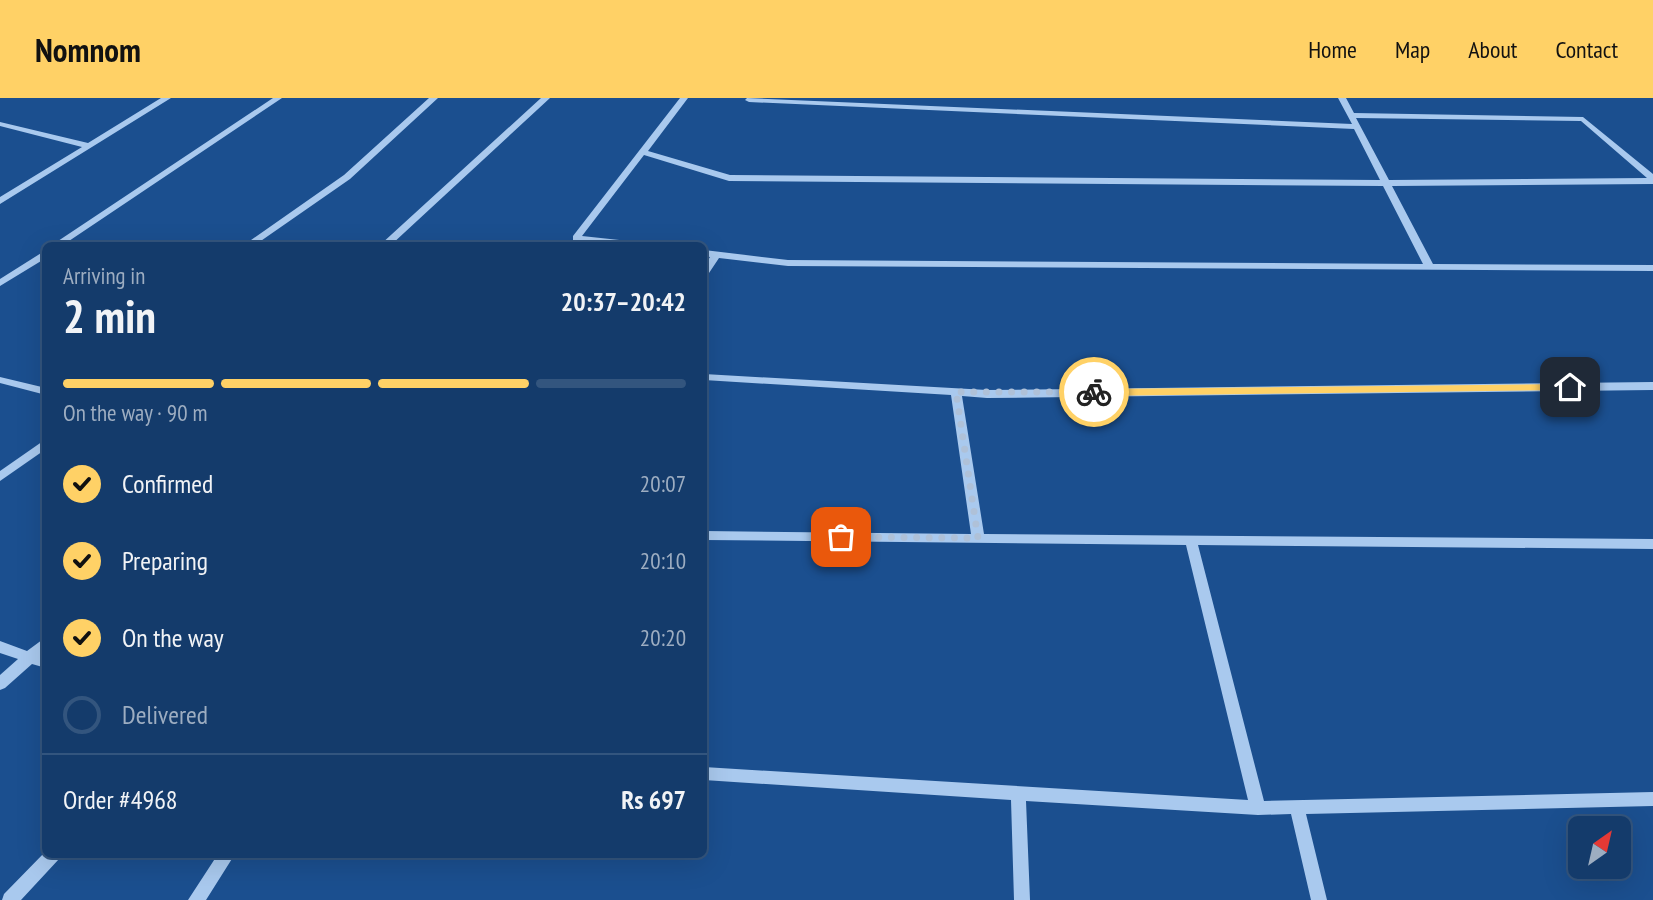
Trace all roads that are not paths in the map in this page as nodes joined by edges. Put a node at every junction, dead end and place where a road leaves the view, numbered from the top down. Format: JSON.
{"nodes":[{"id":1,"x":167,"y":98,"type":"edge"},
{"id":2,"x":278,"y":98,"type":"edge"},
{"id":3,"x":434,"y":98,"type":"edge"},
{"id":4,"x":546,"y":98,"type":"edge"},
{"id":5,"x":684,"y":98,"type":"edge"},
{"id":6,"x":1342,"y":98,"type":"edge"},
{"id":7,"x":749,"y":100,"type":"dead end"},
{"id":8,"x":1350,"y":115,"type":"junction"},
{"id":9,"x":0,"y":124,"type":"edge"},
{"id":10,"x":1357,"y":127,"type":"junction"},
{"id":11,"x":90,"y":146,"type":"junction"},
{"id":12,"x":642,"y":152,"type":"junction"},
{"id":13,"x":1653,"y":180,"type":"edge"},
{"id":14,"x":1386,"y":183,"type":"junction"},
{"id":15,"x":0,"y":201,"type":"edge"},
{"id":16,"x":62,"y":242,"type":"edge"},
{"id":17,"x":253,"y":242,"type":"edge"},
{"id":18,"x":388,"y":242,"type":"edge"},
{"id":19,"x":611,"y":242,"type":"edge"},
{"id":20,"x":707,"y":253,"type":"edge"},
{"id":21,"x":716,"y":254,"type":"junction"},
{"id":22,"x":42,"y":256,"type":"edge"},
{"id":23,"x":1430,"y":267,"type":"junction"},
{"id":24,"x":1653,"y":268,"type":"edge"},
{"id":25,"x":707,"y":269,"type":"edge"},
{"id":26,"x":0,"y":283,"type":"edge"},
{"id":27,"x":707,"y":377,"type":"edge"},
{"id":28,"x":0,"y":380,"type":"edge"},
{"id":29,"x":1653,"y":386,"type":"edge"},
{"id":30,"x":42,"y":390,"type":"edge"},
{"id":31,"x":956,"y":392,"type":"junction"},
{"id":32,"x":42,"y":446,"type":"edge"},
{"id":33,"x":0,"y":477,"type":"edge"},
{"id":34,"x":707,"y":536,"type":"edge"},
{"id":35,"x":978,"y":538,"type":"junction"},
{"id":36,"x":1191,"y":541,"type":"junction"},
{"id":37,"x":1653,"y":544,"type":"edge"},
{"id":38,"x":42,"y":646,"type":"edge"},
{"id":39,"x":0,"y":647,"type":"edge"},
{"id":40,"x":29,"y":657,"type":"junction"},
{"id":41,"x":42,"y":662,"type":"edge"},
{"id":42,"x":0,"y":684,"type":"edge"},
{"id":43,"x":707,"y":774,"type":"edge"},
{"id":44,"x":1018,"y":793,"type":"junction"},
{"id":45,"x":1653,"y":799,"type":"edge"},
{"id":46,"x":1297,"y":807,"type":"junction"},
{"id":47,"x":1258,"y":808,"type":"junction"},
{"id":48,"x":49,"y":858,"type":"edge"},
{"id":49,"x":224,"y":858,"type":"edge"},
{"id":50,"x":10,"y":900,"type":"edge"},
{"id":51,"x":196,"y":900,"type":"edge"},
{"id":52,"x":1021,"y":900,"type":"edge"},
{"id":53,"x":1319,"y":900,"type":"edge"}],
"edges":[{"from":1,"to":11,"type":"street"},
{"from":2,"to":16,"type":"street"},
{"from":3,"to":17,"type":"street"},
{"from":4,"to":18,"type":"street"},
{"from":5,"to":12,"type":"street"},
{"from":6,"to":8,"type":"street"},
{"from":7,"to":10,"type":"street"},
{"from":8,"to":10,"type":"street"},
{"from":8,"to":13,"type":"street"},
{"from":9,"to":11,"type":"street"},
{"from":10,"to":14,"type":"street"},
{"from":11,"to":15,"type":"street"},
{"from":12,"to":14,"type":"street"},
{"from":12,"to":19,"type":"street"},
{"from":13,"to":14,"type":"street"},
{"from":14,"to":23,"type":"street"},
{"from":20,"to":21,"type":"street"},
{"from":21,"to":23,"type":"street"},
{"from":21,"to":25,"type":"street"},
{"from":22,"to":26,"type":"street"},
{"from":23,"to":24,"type":"street"},
{"from":27,"to":31,"type":"street"},
{"from":28,"to":30,"type":"street"},
{"from":29,"to":31,"type":"street"},
{"from":31,"to":35,"type":"street"},
{"from":32,"to":33,"type":"street"},
{"from":34,"to":35,"type":"street"},
{"from":35,"to":36,"type":"street"},
{"from":36,"to":37,"type":"street"},
{"from":36,"to":47,"type":"street"},
{"from":38,"to":40,"type":"street"},
{"from":39,"to":40,"type":"street"},
{"from":40,"to":41,"type":"street"},
{"from":40,"to":42,"type":"street"},
{"from":43,"to":44,"type":"street"},
{"from":44,"to":47,"type":"street"},
{"from":44,"to":52,"type":"street"},
{"from":45,"to":46,"type":"street"},
{"from":46,"to":47,"type":"street"},
{"from":46,"to":53,"type":"street"},
{"from":48,"to":50,"type":"street"},
{"from":49,"to":51,"type":"street"}]}
